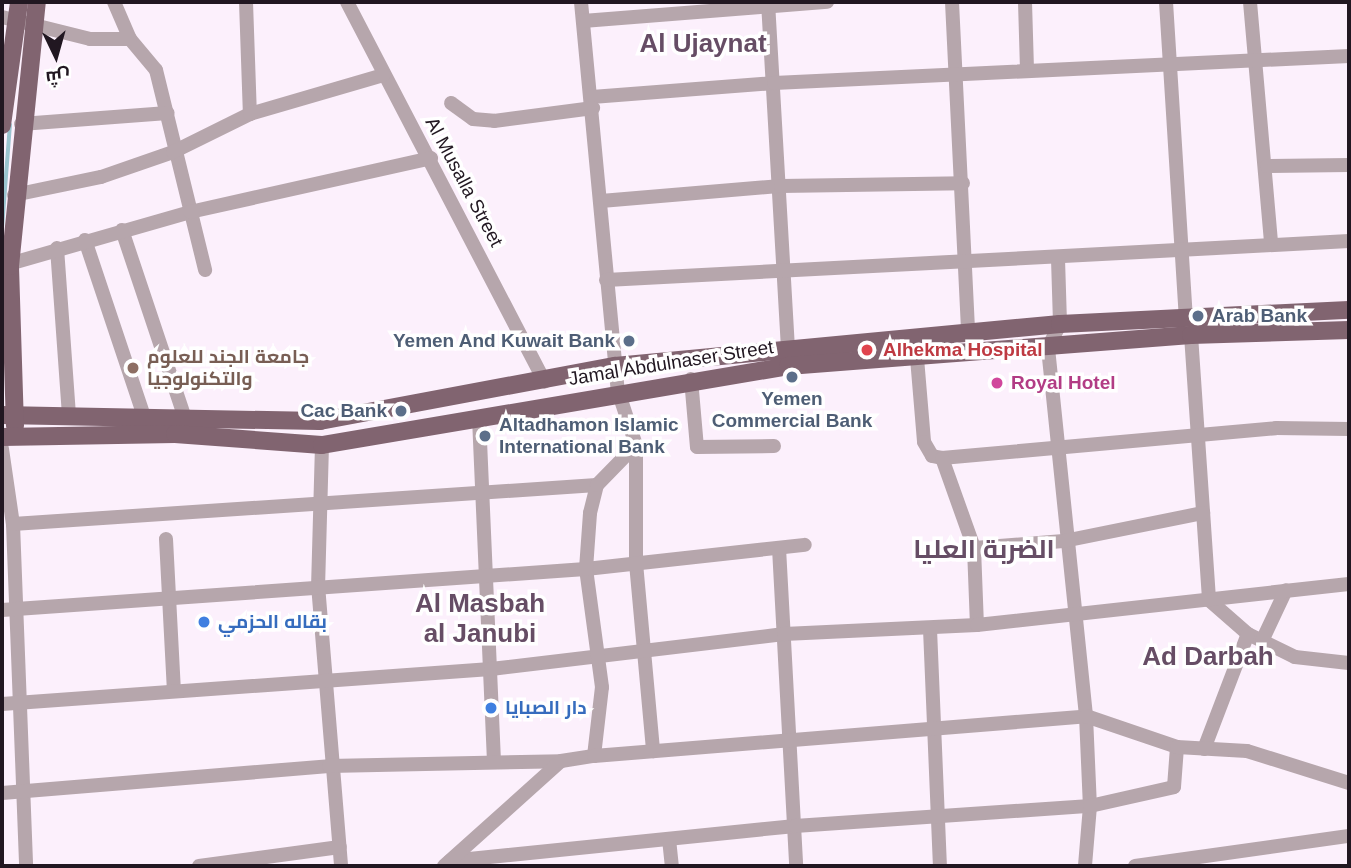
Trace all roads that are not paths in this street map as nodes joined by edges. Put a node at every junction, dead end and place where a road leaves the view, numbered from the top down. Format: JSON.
{"nodes":[{"id":1,"x":19,"y":2,"type":"edge"},
{"id":2,"x":37,"y":2,"type":"edge"},
{"id":3,"x":114,"y":2,"type":"edge"},
{"id":4,"x":246,"y":2,"type":"edge"},
{"id":5,"x":348,"y":2,"type":"edge"},
{"id":6,"x":581,"y":2,"type":"edge"},
{"id":7,"x":827,"y":2,"type":"edge"},
{"id":8,"x":952,"y":2,"type":"edge"},
{"id":9,"x":1025,"y":2,"type":"edge"},
{"id":10,"x":1166,"y":2,"type":"edge"},
{"id":11,"x":1250,"y":2,"type":"edge"},
{"id":12,"x":769,"y":4,"type":"edge"},
{"id":13,"x":16,"y":22,"type":"edge"},
{"id":14,"x":583,"y":22,"type":"junction"},
{"id":15,"x":130,"y":39,"type":"junction"},
{"id":16,"x":1349,"y":56,"type":"edge"},
{"id":17,"x":1253,"y":58,"type":"junction"},
{"id":18,"x":1168,"y":62,"type":"junction"},
{"id":19,"x":1027,"y":70,"type":"junction"},
{"id":20,"x":383,"y":75,"type":"junction"},
{"id":21,"x":956,"y":75,"type":"junction"},
{"id":22,"x":774,"y":83,"type":"junction"},
{"id":23,"x":593,"y":102,"type":"junction"},
{"id":24,"x":451,"y":103,"type":"dead end"},
{"id":25,"x":168,"y":113,"type":"junction"},
{"id":26,"x":250,"y":114,"type":"junction"},
{"id":27,"x":21,"y":124,"type":"junction"},
{"id":28,"x":2,"y":125,"type":"edge"},
{"id":29,"x":173,"y":152,"type":"junction"},
{"id":30,"x":431,"y":158,"type":"junction"},
{"id":31,"x":1349,"y":165,"type":"edge"},
{"id":32,"x":1267,"y":166,"type":"junction"},
{"id":33,"x":963,"y":183,"type":"junction"},
{"id":34,"x":781,"y":186,"type":"junction"},
{"id":35,"x":14,"y":195,"type":"junction"},
{"id":36,"x":601,"y":201,"type":"junction"},
{"id":37,"x":190,"y":212,"type":"junction"},
{"id":38,"x":122,"y":230,"type":"junction"},
{"id":39,"x":85,"y":240,"type":"junction"},
{"id":40,"x":1349,"y":241,"type":"edge"},
{"id":41,"x":1271,"y":243,"type":"junction"},
{"id":42,"x":1182,"y":246,"type":"junction"},
{"id":43,"x":57,"y":248,"type":"junction"},
{"id":44,"x":967,"y":257,"type":"junction"},
{"id":45,"x":1058,"y":259,"type":"junction"},
{"id":46,"x":6,"y":266,"type":"edge"},
{"id":47,"x":205,"y":270,"type":"dead end"},
{"id":48,"x":785,"y":270,"type":"junction"},
{"id":49,"x":606,"y":280,"type":"junction"},
{"id":50,"x":1349,"y":310,"type":"edge"},
{"id":51,"x":1186,"y":316,"type":"junction"},
{"id":52,"x":1060,"y":324,"type":"junction"},
{"id":53,"x":1349,"y":330,"type":"edge"},
{"id":54,"x":968,"y":332,"type":"junction"},
{"id":55,"x":1191,"y":335,"type":"junction"},
{"id":56,"x":1048,"y":348,"type":"junction"},
{"id":57,"x":788,"y":349,"type":"junction"},
{"id":58,"x":917,"y":358,"type":"junction"},
{"id":59,"x":615,"y":366,"type":"junction"},
{"id":60,"x":691,"y":379,"type":"junction"},
{"id":61,"x":545,"y":382,"type":"junction"},
{"id":62,"x":618,"y":391,"type":"junction"},
{"id":63,"x":8,"y":415,"type":"edge"},
{"id":64,"x":69,"y":416,"type":"junction"},
{"id":65,"x":144,"y":416,"type":"junction"},
{"id":66,"x":185,"y":418,"type":"junction"},
{"id":67,"x":479,"y":418,"type":"junction"},
{"id":68,"x":1349,"y":429,"type":"edge"},
{"id":69,"x":1198,"y":435,"type":"junction"},
{"id":70,"x":6,"y":444,"type":"edge"},
{"id":71,"x":636,"y":444,"type":"junction"},
{"id":72,"x":322,"y":445,"type":"junction"},
{"id":73,"x":774,"y":446,"type":"dead end"},
{"id":74,"x":1062,"y":449,"type":"junction"},
{"id":75,"x":942,"y":458,"type":"junction"},
{"id":76,"x":597,"y":485,"type":"junction"},
{"id":77,"x":481,"y":493,"type":"junction"},
{"id":78,"x":317,"y":505,"type":"junction"},
{"id":79,"x":1203,"y":513,"type":"junction"},
{"id":80,"x":13,"y":524,"type":"junction"},
{"id":81,"x":166,"y":539,"type":"dead end"},
{"id":82,"x":1064,"y":541,"type":"junction"},
{"id":83,"x":805,"y":545,"type":"dead end"},
{"id":84,"x":779,"y":548,"type":"junction"},
{"id":85,"x":974,"y":548,"type":"junction"},
{"id":86,"x":636,"y":563,"type":"junction"},
{"id":87,"x":586,"y":569,"type":"junction"},
{"id":88,"x":484,"y":575,"type":"junction"},
{"id":89,"x":1349,"y":584,"type":"edge"},
{"id":90,"x":318,"y":585,"type":"junction"},
{"id":91,"x":1286,"y":590,"type":"junction"},
{"id":92,"x":170,"y":594,"type":"junction"},
{"id":93,"x":1209,"y":600,"type":"junction"},
{"id":94,"x":7,"y":610,"type":"edge"},
{"id":95,"x":1072,"y":613,"type":"junction"},
{"id":96,"x":977,"y":625,"type":"junction"},
{"id":97,"x":930,"y":629,"type":"junction"},
{"id":98,"x":784,"y":634,"type":"junction"},
{"id":99,"x":1248,"y":634,"type":"junction"},
{"id":100,"x":1262,"y":641,"type":"junction"},
{"id":101,"x":643,"y":654,"type":"junction"},
{"id":102,"x":599,"y":659,"type":"junction"},
{"id":103,"x":1349,"y":663,"type":"edge"},
{"id":104,"x":491,"y":669,"type":"junction"},
{"id":105,"x":324,"y":679,"type":"junction"},
{"id":106,"x":174,"y":690,"type":"junction"},
{"id":107,"x":8,"y":704,"type":"edge"},
{"id":108,"x":1086,"y":716,"type":"junction"},
{"id":109,"x":936,"y":730,"type":"junction"},
{"id":110,"x":791,"y":738,"type":"junction"},
{"id":111,"x":1177,"y":747,"type":"junction"},
{"id":112,"x":1205,"y":749,"type":"junction"},
{"id":113,"x":653,"y":751,"type":"junction"},
{"id":114,"x":594,"y":756,"type":"junction"},
{"id":115,"x":494,"y":761,"type":"junction"},
{"id":116,"x":561,"y":761,"type":"junction"},
{"id":117,"x":329,"y":766,"type":"junction"},
{"id":118,"x":1349,"y":783,"type":"edge"},
{"id":119,"x":24,"y":791,"type":"junction"},
{"id":120,"x":2,"y":793,"type":"edge"},
{"id":121,"x":1090,"y":806,"type":"junction"},
{"id":122,"x":938,"y":816,"type":"junction"},
{"id":123,"x":795,"y":826,"type":"junction"},
{"id":124,"x":1349,"y":836,"type":"edge"},
{"id":125,"x":669,"y":839,"type":"junction"},
{"id":126,"x":340,"y":847,"type":"junction"},
{"id":127,"x":559,"y":850,"type":"junction"},
{"id":128,"x":447,"y":864,"type":"edge"},
{"id":129,"x":26,"y":866,"type":"edge"},
{"id":130,"x":199,"y":866,"type":"edge"},
{"id":131,"x":341,"y":866,"type":"edge"},
{"id":132,"x":563,"y":866,"type":"edge"},
{"id":133,"x":672,"y":866,"type":"edge"},
{"id":134,"x":796,"y":866,"type":"edge"},
{"id":135,"x":940,"y":866,"type":"edge"},
{"id":136,"x":1085,"y":866,"type":"edge"},
{"id":137,"x":1135,"y":866,"type":"edge"}],
"edges":[{"from":1,"to":13,"type":"main road"},
{"from":2,"to":13,"type":"main road"},
{"from":3,"to":15,"type":"street"},
{"from":4,"to":26,"type":"street"},
{"from":5,"to":20,"type":"street","name":"Al Musalla Street"},
{"from":6,"to":14,"type":"street"},
{"from":7,"to":12,"type":"street"},
{"from":8,"to":21,"type":"street"},
{"from":9,"to":19,"type":"street"},
{"from":10,"to":18,"type":"street"},
{"from":11,"to":17,"type":"street"},
{"from":12,"to":14,"type":"street"},
{"from":12,"to":22,"type":"street"},
{"from":13,"to":15,"type":"street"},
{"from":13,"to":27,"type":"main road"},
{"from":13,"to":28,"type":"main road"},
{"from":14,"to":23,"type":"street"},
{"from":15,"to":25,"type":"street"},
{"from":16,"to":17,"type":"street"},
{"from":17,"to":18,"type":"street"},
{"from":17,"to":32,"type":"street"},
{"from":18,"to":19,"type":"street"},
{"from":18,"to":42,"type":"street"},
{"from":19,"to":21,"type":"street"},
{"from":20,"to":26,"type":"street"},
{"from":20,"to":30,"type":"street","name":"Al Musalla Street"},
{"from":21,"to":22,"type":"street"},
{"from":21,"to":33,"type":"street"},
{"from":22,"to":23,"type":"street"},
{"from":22,"to":34,"type":"street"},
{"from":23,"to":24,"type":"street"},
{"from":23,"to":36,"type":"street"},
{"from":25,"to":27,"type":"street"},
{"from":25,"to":29,"type":"street"},
{"from":26,"to":29,"type":"street"},
{"from":27,"to":35,"type":"main road"},
{"from":29,"to":35,"type":"street"},
{"from":29,"to":37,"type":"street"},
{"from":30,"to":37,"type":"street"},
{"from":30,"to":61,"type":"street","name":"Al Musalla Street"},
{"from":31,"to":32,"type":"street"},
{"from":32,"to":41,"type":"street"},
{"from":33,"to":34,"type":"street"},
{"from":33,"to":44,"type":"street"},
{"from":34,"to":36,"type":"street"},
{"from":34,"to":48,"type":"street"},
{"from":35,"to":46,"type":"main road"},
{"from":36,"to":49,"type":"street"},
{"from":37,"to":38,"type":"street"},
{"from":37,"to":47,"type":"street"},
{"from":38,"to":39,"type":"street"},
{"from":38,"to":66,"type":"street"},
{"from":39,"to":43,"type":"street"},
{"from":39,"to":65,"type":"street"},
{"from":40,"to":41,"type":"street"},
{"from":41,"to":42,"type":"street"},
{"from":42,"to":45,"type":"street"},
{"from":42,"to":51,"type":"street"},
{"from":43,"to":46,"type":"street"},
{"from":43,"to":64,"type":"street"},
{"from":44,"to":45,"type":"street"},
{"from":44,"to":48,"type":"street"},
{"from":44,"to":54,"type":"street"},
{"from":45,"to":52,"type":"street"},
{"from":46,"to":63,"type":"main road"},
{"from":48,"to":49,"type":"street"},
{"from":48,"to":57,"type":"street"},
{"from":49,"to":59,"type":"street"},
{"from":50,"to":51,"type":"main road","name":"Jamal Abdulnaser Street"},
{"from":51,"to":52,"type":"main road","name":"Jamal Abdulnaser Street"},
{"from":52,"to":54,"type":"main road","name":"Jamal Abdulnaser Street"},
{"from":52,"to":56,"type":"street"},
{"from":53,"to":55,"type":"main road","name":"Jamal Abdulnaser Street"},
{"from":54,"to":57,"type":"main road","name":"Jamal Abdulnaser Street"},
{"from":55,"to":56,"type":"main road","name":"Jamal Abdulnaser Street"},
{"from":55,"to":69,"type":"street"},
{"from":56,"to":58,"type":"main road","name":"Jamal Abdulnaser Street"},
{"from":56,"to":74,"type":"street"},
{"from":57,"to":59,"type":"main road","name":"Jamal Abdulnaser Street"},
{"from":58,"to":60,"type":"main road","name":"Jamal Abdulnaser Street"},
{"from":58,"to":75,"type":"street"},
{"from":59,"to":61,"type":"main road","name":"Jamal Abdulnaser Street"},
{"from":59,"to":62,"type":"street"},
{"from":60,"to":62,"type":"main road","name":"Jamal Abdulnaser Street"},
{"from":60,"to":73,"type":"street"},
{"from":61,"to":66,"type":"main road","name":"Jamal Abdulnaser Street"},
{"from":62,"to":67,"type":"main road","name":"Jamal Abdulnaser Street"},
{"from":62,"to":71,"type":"street"},
{"from":63,"to":64,"type":"main road","name":"Jamal Abdulnaser Street"},
{"from":63,"to":70,"type":"main road"},
{"from":64,"to":65,"type":"main road","name":"Jamal Abdulnaser Street"},
{"from":65,"to":66,"type":"main road","name":"Jamal Abdulnaser Street"},
{"from":67,"to":72,"type":"main road","name":"Jamal Abdulnaser Street"},
{"from":67,"to":77,"type":"street"},
{"from":68,"to":69,"type":"street"},
{"from":69,"to":74,"type":"street"},
{"from":69,"to":79,"type":"street"},
{"from":70,"to":72,"type":"main road","name":"Jamal Abdulnaser Street"},
{"from":70,"to":80,"type":"street"},
{"from":71,"to":76,"type":"street"},
{"from":71,"to":86,"type":"street"},
{"from":72,"to":78,"type":"street"},
{"from":74,"to":75,"type":"street"},
{"from":74,"to":82,"type":"street"},
{"from":75,"to":85,"type":"street"},
{"from":76,"to":77,"type":"street"},
{"from":76,"to":87,"type":"street"},
{"from":77,"to":78,"type":"street"},
{"from":77,"to":88,"type":"street"},
{"from":78,"to":80,"type":"street"},
{"from":78,"to":90,"type":"street"},
{"from":79,"to":82,"type":"street"},
{"from":79,"to":93,"type":"street"},
{"from":80,"to":94,"type":"street"},
{"from":81,"to":92,"type":"street"},
{"from":82,"to":85,"type":"street"},
{"from":82,"to":95,"type":"street"},
{"from":83,"to":84,"type":"street"},
{"from":84,"to":86,"type":"street"},
{"from":84,"to":98,"type":"street"},
{"from":85,"to":96,"type":"street"},
{"from":86,"to":87,"type":"street"},
{"from":86,"to":101,"type":"street"},
{"from":87,"to":88,"type":"street"},
{"from":87,"to":102,"type":"street"},
{"from":88,"to":90,"type":"street"},
{"from":88,"to":104,"type":"street"},
{"from":89,"to":91,"type":"street"},
{"from":90,"to":92,"type":"street"},
{"from":90,"to":105,"type":"street"},
{"from":91,"to":93,"type":"street"},
{"from":91,"to":100,"type":"street"},
{"from":92,"to":94,"type":"street"},
{"from":92,"to":106,"type":"street"},
{"from":93,"to":95,"type":"street"},
{"from":93,"to":99,"type":"street"},
{"from":94,"to":107,"type":"street"},
{"from":95,"to":96,"type":"street"},
{"from":95,"to":108,"type":"street"},
{"from":96,"to":97,"type":"street"},
{"from":97,"to":98,"type":"street"},
{"from":97,"to":109,"type":"street"},
{"from":98,"to":101,"type":"street"},
{"from":98,"to":110,"type":"street"},
{"from":99,"to":100,"type":"street"},
{"from":99,"to":112,"type":"street"},
{"from":100,"to":103,"type":"street"},
{"from":101,"to":102,"type":"street"},
{"from":101,"to":113,"type":"street"},
{"from":102,"to":104,"type":"street"},
{"from":102,"to":114,"type":"street"},
{"from":104,"to":105,"type":"street"},
{"from":104,"to":115,"type":"street"},
{"from":105,"to":106,"type":"street"},
{"from":105,"to":117,"type":"street"},
{"from":106,"to":107,"type":"street"},
{"from":107,"to":119,"type":"street"},
{"from":108,"to":109,"type":"street"},
{"from":108,"to":111,"type":"street"},
{"from":108,"to":121,"type":"street"},
{"from":109,"to":110,"type":"street"},
{"from":109,"to":122,"type":"street"},
{"from":110,"to":113,"type":"street"},
{"from":110,"to":123,"type":"street"},
{"from":111,"to":112,"type":"street"},
{"from":111,"to":121,"type":"street"},
{"from":112,"to":118,"type":"street"},
{"from":113,"to":114,"type":"street"},
{"from":114,"to":116,"type":"street"},
{"from":115,"to":116,"type":"street"},
{"from":115,"to":117,"type":"street"},
{"from":116,"to":128,"type":"street"},
{"from":117,"to":119,"type":"street"},
{"from":117,"to":126,"type":"street"},
{"from":119,"to":120,"type":"street"},
{"from":119,"to":129,"type":"street"},
{"from":121,"to":122,"type":"street"},
{"from":121,"to":136,"type":"street"},
{"from":122,"to":123,"type":"street"},
{"from":122,"to":135,"type":"street"},
{"from":123,"to":125,"type":"street"},
{"from":123,"to":134,"type":"street"},
{"from":124,"to":137,"type":"street"},
{"from":125,"to":127,"type":"street"},
{"from":125,"to":133,"type":"street"},
{"from":126,"to":130,"type":"street"},
{"from":126,"to":131,"type":"street"},
{"from":127,"to":128,"type":"street"},
{"from":127,"to":132,"type":"street"}]}
